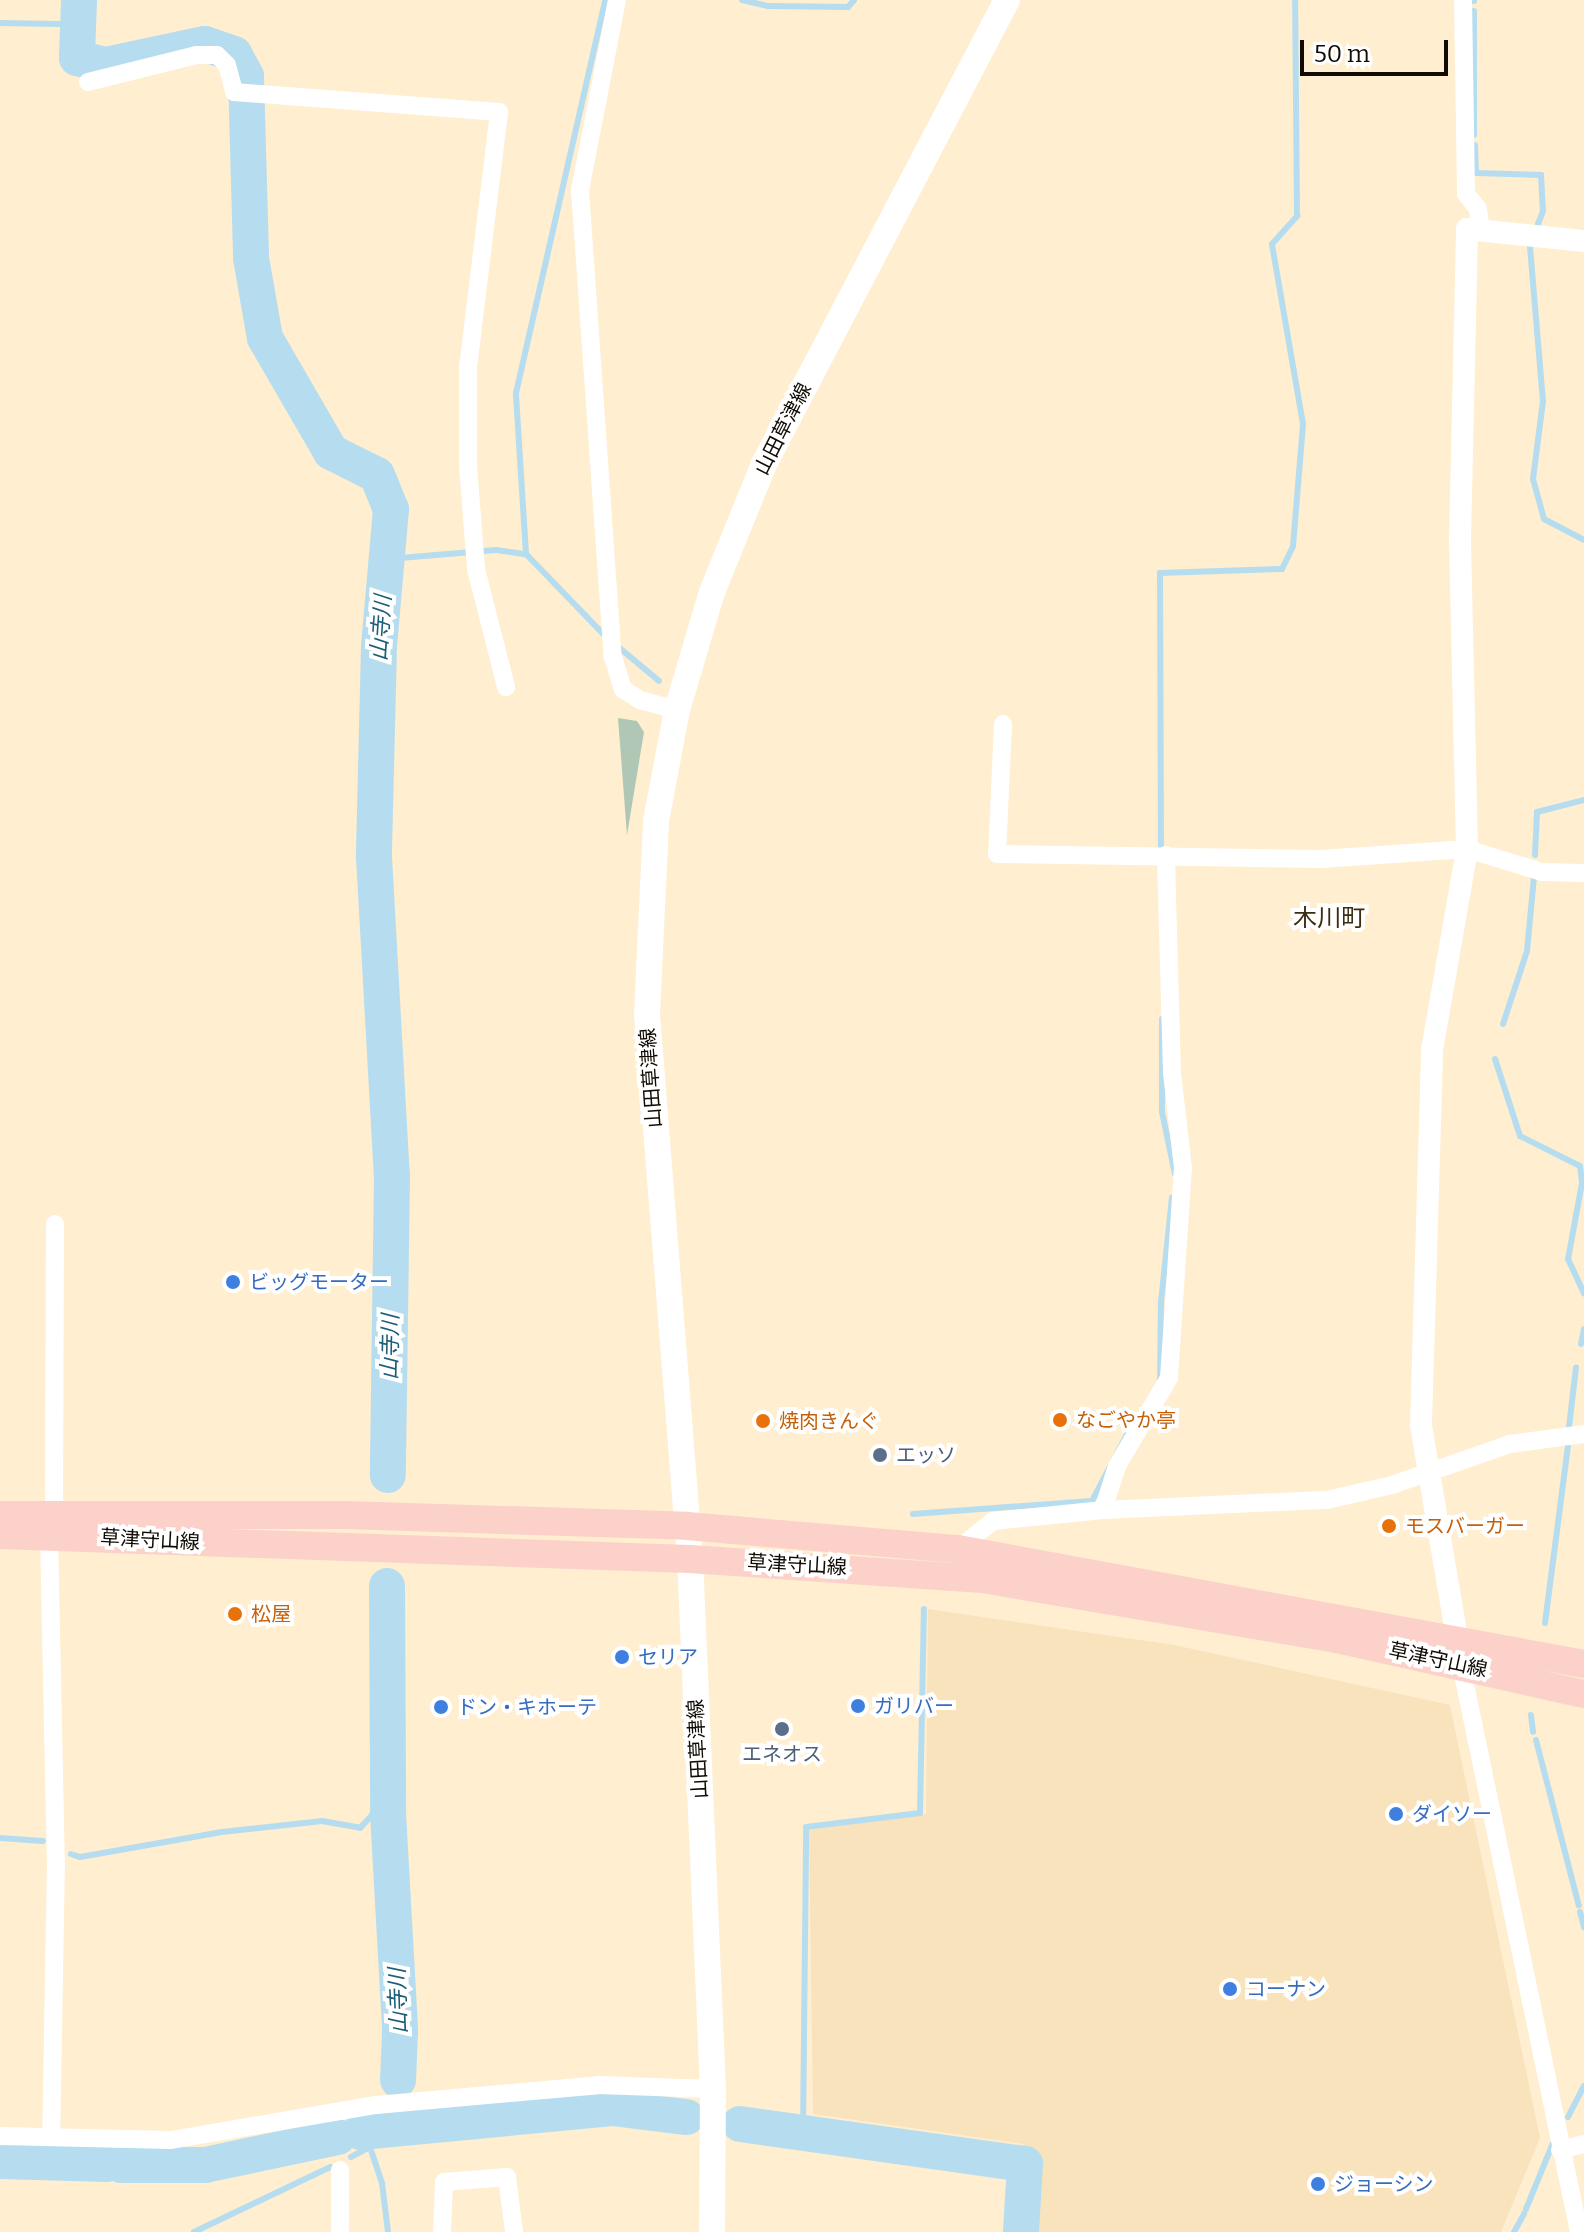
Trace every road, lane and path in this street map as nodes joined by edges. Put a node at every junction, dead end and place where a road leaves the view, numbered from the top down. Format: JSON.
{"nodes":[{"id":1,"x":617,"y":0,"type":"edge"},
{"id":2,"x":1007,"y":0,"type":"edge"},
{"id":3,"x":1463,"y":0,"type":"edge"},
{"id":4,"x":88,"y":82,"type":"dead end"},
{"id":5,"x":1481,"y":230,"type":"junction"},
{"id":6,"x":1584,"y":241,"type":"edge"},
{"id":7,"x":506,"y":687,"type":"dead end"},
{"id":8,"x":677,"y":710,"type":"junction"},
{"id":9,"x":1003,"y":724,"type":"dead end"},
{"id":10,"x":1467,"y":849,"type":"junction"},
{"id":11,"x":1166,"y":855,"type":"junction"},
{"id":12,"x":1584,"y":873,"type":"edge"},
{"id":13,"x":55,"y":1224,"type":"dead end"},
{"id":14,"x":1584,"y":1434,"type":"edge"},
{"id":15,"x":1426,"y":1470,"type":"junction"},
{"id":16,"x":1103,"y":1510,"type":"junction"},
{"id":17,"x":0,"y":1515,"type":"edge"},
{"id":18,"x":52,"y":1526,"type":"junction"},
{"id":19,"x":687,"y":1526,"type":"junction"},
{"id":20,"x":0,"y":1535,"type":"edge"},
{"id":21,"x":958,"y":1549,"type":"junction"},
{"id":22,"x":690,"y":1559,"type":"junction"},
{"id":23,"x":1459,"y":1651,"type":"junction"},
{"id":24,"x":1584,"y":1664,"type":"edge"},
{"id":25,"x":1584,"y":1694,"type":"edge"},
{"id":26,"x":713,"y":2089,"type":"junction"},
{"id":27,"x":0,"y":2136,"type":"edge"},
{"id":28,"x":51,"y":2136,"type":"junction"},
{"id":29,"x":1584,"y":2144,"type":"edge"},
{"id":30,"x":1560,"y":2150,"type":"junction"},
{"id":31,"x":340,"y":2170,"type":"dead end"},
{"id":32,"x":337,"y":2230,"type":"edge"},
{"id":33,"x":442,"y":2232,"type":"edge"},
{"id":34,"x":514,"y":2232,"type":"edge"},
{"id":35,"x":712,"y":2232,"type":"edge"},
{"id":36,"x":1579,"y":2232,"type":"edge"}],
"edges":[{"from":1,"to":8,"type":"street"},
{"from":2,"to":8,"type":"main road","name":"山田草津線"},
{"from":3,"to":5,"type":"street"},
{"from":4,"to":7,"type":"street"},
{"from":5,"to":6,"type":"street"},
{"from":5,"to":10,"type":"street"},
{"from":8,"to":19,"type":"main road","name":"山田草津線"},
{"from":9,"to":11,"type":"street"},
{"from":10,"to":11,"type":"street"},
{"from":10,"to":12,"type":"street"},
{"from":10,"to":15,"type":"street"},
{"from":11,"to":16,"type":"street"},
{"from":13,"to":18,"type":"street"},
{"from":14,"to":15,"type":"street"},
{"from":15,"to":16,"type":"street"},
{"from":15,"to":23,"type":"street"},
{"from":16,"to":21,"type":"street"},
{"from":17,"to":18,"type":"main road","name":"草津守山線"},
{"from":18,"to":19,"type":"main road","name":"草津守山線"},
{"from":18,"to":20,"type":"main road","name":"草津守山線"},
{"from":18,"to":22,"type":"main road","name":"草津守山線"},
{"from":18,"to":28,"type":"street"},
{"from":19,"to":21,"type":"main road","name":"草津守山線"},
{"from":19,"to":22,"type":"main road","name":"山田草津線"},
{"from":21,"to":23,"type":"main road","name":"草津守山線"},
{"from":22,"to":23,"type":"main road","name":"草津守山線"},
{"from":22,"to":26,"type":"main road","name":"山田草津線"},
{"from":23,"to":24,"type":"main road","name":"草津守山線"},
{"from":23,"to":25,"type":"main road","name":"草津守山線"},
{"from":23,"to":30,"type":"street"},
{"from":26,"to":28,"type":"street"},
{"from":26,"to":35,"type":"main road","name":"山田草津線"},
{"from":27,"to":28,"type":"street"},
{"from":29,"to":30,"type":"street"},
{"from":30,"to":36,"type":"street"},
{"from":31,"to":32,"type":"street"},
{"from":33,"to":34,"type":"street"}]}
